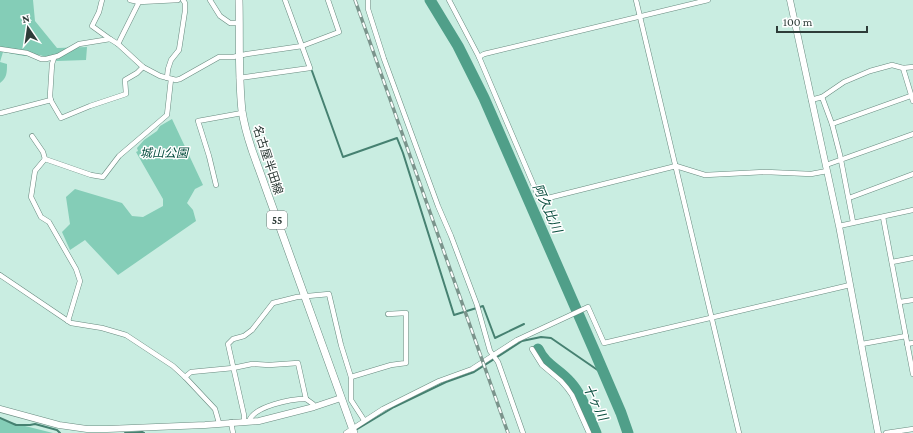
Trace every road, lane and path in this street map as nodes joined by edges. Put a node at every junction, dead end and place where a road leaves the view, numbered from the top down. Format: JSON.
{"nodes":[{"id":1,"x":102,"y":0,"type":"edge"},
{"id":2,"x":130,"y":0,"type":"edge"},
{"id":3,"x":178,"y":0,"type":"edge"},
{"id":4,"x":183,"y":0,"type":"edge"},
{"id":5,"x":210,"y":0,"type":"edge"},
{"id":6,"x":239,"y":0,"type":"edge"},
{"id":7,"x":285,"y":0,"type":"edge"},
{"id":8,"x":328,"y":0,"type":"edge"},
{"id":9,"x":368,"y":0,"type":"edge"},
{"id":10,"x":448,"y":0,"type":"edge"},
{"id":11,"x":636,"y":0,"type":"edge"},
{"id":12,"x":708,"y":0,"type":"edge"},
{"id":13,"x":790,"y":0,"type":"edge"},
{"id":14,"x":140,"y":1,"type":"edge"},
{"id":15,"x":640,"y":17,"type":"junction"},
{"id":16,"x":239,"y":23,"type":"junction"},
{"id":17,"x":110,"y":39,"type":"junction"},
{"id":18,"x":118,"y":44,"type":"junction"},
{"id":19,"x":302,"y":46,"type":"junction"},
{"id":20,"x":0,"y":49,"type":"edge"},
{"id":21,"x":239,"y":56,"type":"junction"},
{"id":22,"x":479,"y":57,"type":"junction"},
{"id":23,"x":54,"y":58,"type":"junction"},
{"id":24,"x":143,"y":67,"type":"junction"},
{"id":25,"x":913,"y":67,"type":"edge"},
{"id":26,"x":903,"y":68,"type":"junction"},
{"id":27,"x":239,"y":78,"type":"junction"},
{"id":28,"x":169,"y":79,"type":"junction"},
{"id":29,"x":912,"y":97,"type":"edge"},
{"id":30,"x":822,"y":98,"type":"junction"},
{"id":31,"x":51,"y":100,"type":"junction"},
{"id":32,"x":811,"y":100,"type":"junction"},
{"id":33,"x":1,"y":113,"type":"dead end"},
{"id":34,"x":242,"y":113,"type":"junction"},
{"id":35,"x":832,"y":124,"type":"junction"},
{"id":36,"x":913,"y":134,"type":"edge"},
{"id":37,"x":32,"y":136,"type":"dead end"},
{"id":38,"x":46,"y":159,"type":"junction"},
{"id":39,"x":841,"y":160,"type":"junction"},
{"id":40,"x":676,"y":166,"type":"junction"},
{"id":41,"x":827,"y":168,"type":"junction"},
{"id":42,"x":913,"y":174,"type":"edge"},
{"id":43,"x":216,"y":185,"type":"dead end"},
{"id":44,"x":849,"y":198,"type":"junction"},
{"id":45,"x":913,"y":210,"type":"edge"},
{"id":46,"x":883,"y":217,"type":"junction"},
{"id":47,"x":853,"y":222,"type":"junction"},
{"id":48,"x":839,"y":226,"type":"junction"},
{"id":49,"x":913,"y":258,"type":"edge"},
{"id":50,"x":892,"y":262,"type":"junction"},
{"id":51,"x":0,"y":275,"type":"edge"},
{"id":52,"x":850,"y":285,"type":"junction"},
{"id":53,"x":303,"y":296,"type":"junction"},
{"id":54,"x":913,"y":300,"type":"edge"},
{"id":55,"x":900,"y":302,"type":"junction"},
{"id":56,"x":388,"y":314,"type":"dead end"},
{"id":57,"x":712,"y":317,"type":"junction"},
{"id":58,"x":68,"y":321,"type":"junction"},
{"id":59,"x":906,"y":336,"type":"junction"},
{"id":60,"x":913,"y":343,"type":"edge"},
{"id":61,"x":862,"y":344,"type":"junction"},
{"id":62,"x":907,"y":344,"type":"junction"},
{"id":63,"x":532,"y":349,"type":"dead end"},
{"id":64,"x":493,"y":354,"type":"junction"},
{"id":65,"x":233,"y":368,"type":"junction"},
{"id":66,"x":913,"y":374,"type":"edge"},
{"id":67,"x":185,"y":376,"type":"junction"},
{"id":68,"x":351,"y":377,"type":"junction"},
{"id":69,"x":341,"y":398,"type":"junction"},
{"id":70,"x":306,"y":399,"type":"junction"},
{"id":71,"x":314,"y":407,"type":"junction"},
{"id":72,"x":0,"y":409,"type":"edge"},
{"id":73,"x":364,"y":420,"type":"junction"},
{"id":74,"x":231,"y":422,"type":"junction"},
{"id":75,"x":246,"y":422,"type":"junction"},
{"id":76,"x":219,"y":423,"type":"junction"},
{"id":77,"x":913,"y":429,"type":"edge"},
{"id":78,"x":350,"y":432,"type":"edge"},
{"id":79,"x":233,"y":433,"type":"edge"},
{"id":80,"x":523,"y":433,"type":"edge"},
{"id":81,"x":589,"y":433,"type":"edge"},
{"id":82,"x":740,"y":433,"type":"edge"},
{"id":83,"x":878,"y":433,"type":"edge"},
{"id":84,"x":886,"y":433,"type":"edge"}],
"edges":[{"from":1,"to":17,"type":"street"},
{"from":2,"to":14,"type":"street"},
{"from":3,"to":14,"type":"street"},
{"from":4,"to":28,"type":"street"},
{"from":5,"to":16,"type":"street"},
{"from":6,"to":16,"type":"main road","name":"名古屋半田線","number":"55"},
{"from":7,"to":19,"type":"street"},
{"from":8,"to":19,"type":"street"},
{"from":9,"to":64,"type":"street"},
{"from":10,"to":22,"type":"street"},
{"from":11,"to":15,"type":"street"},
{"from":12,"to":15,"type":"street"},
{"from":13,"to":32,"type":"street"},
{"from":14,"to":18,"type":"street"},
{"from":15,"to":22,"type":"street"},
{"from":15,"to":40,"type":"street"},
{"from":16,"to":21,"type":"main road","name":"名古屋半田線","number":"55"},
{"from":17,"to":18,"type":"street"},
{"from":17,"to":23,"type":"street"},
{"from":18,"to":24,"type":"street"},
{"from":19,"to":21,"type":"street"},
{"from":19,"to":27,"type":"street"},
{"from":20,"to":23,"type":"street"},
{"from":21,"to":27,"type":"main road","name":"名古屋半田線","number":"55"},
{"from":21,"to":28,"type":"street"},
{"from":22,"to":40,"type":"street"},
{"from":23,"to":31,"type":"street"},
{"from":24,"to":28,"type":"street"},
{"from":24,"to":31,"type":"street"},
{"from":25,"to":26,"type":"street"},
{"from":26,"to":29,"type":"street"},
{"from":26,"to":30,"type":"street"},
{"from":27,"to":34,"type":"main road","name":"名古屋半田線","number":"55"},
{"from":28,"to":38,"type":"street"},
{"from":29,"to":35,"type":"street"},
{"from":30,"to":32,"type":"street"},
{"from":30,"to":35,"type":"street"},
{"from":31,"to":33,"type":"street"},
{"from":32,"to":41,"type":"street"},
{"from":34,"to":43,"type":"street"},
{"from":34,"to":53,"type":"main road","name":"名古屋半田線","number":"55"},
{"from":35,"to":39,"type":"street"},
{"from":36,"to":39,"type":"street"},
{"from":37,"to":38,"type":"street"},
{"from":38,"to":58,"type":"street"},
{"from":39,"to":41,"type":"street"},
{"from":39,"to":44,"type":"street"},
{"from":40,"to":41,"type":"street"},
{"from":40,"to":57,"type":"street"},
{"from":41,"to":48,"type":"street"},
{"from":42,"to":44,"type":"street"},
{"from":44,"to":47,"type":"street"},
{"from":45,"to":46,"type":"street"},
{"from":46,"to":47,"type":"street"},
{"from":46,"to":50,"type":"street"},
{"from":47,"to":48,"type":"street"},
{"from":48,"to":52,"type":"street"},
{"from":49,"to":50,"type":"street"},
{"from":50,"to":55,"type":"street"},
{"from":51,"to":58,"type":"street"},
{"from":52,"to":57,"type":"street"},
{"from":52,"to":61,"type":"street"},
{"from":53,"to":65,"type":"street"},
{"from":53,"to":68,"type":"street"},
{"from":53,"to":69,"type":"main road","name":"名古屋半田線","number":"55"},
{"from":54,"to":55,"type":"street"},
{"from":55,"to":59,"type":"street"},
{"from":56,"to":68,"type":"street"},
{"from":57,"to":64,"type":"street"},
{"from":57,"to":82,"type":"street"},
{"from":58,"to":67,"type":"street"},
{"from":59,"to":61,"type":"street"},
{"from":59,"to":62,"type":"street"},
{"from":60,"to":62,"type":"street"},
{"from":61,"to":83,"type":"street"},
{"from":62,"to":66,"type":"street"},
{"from":63,"to":81,"type":"street"},
{"from":64,"to":73,"type":"street"},
{"from":64,"to":80,"type":"street"},
{"from":65,"to":67,"type":"street"},
{"from":65,"to":70,"type":"street"},
{"from":65,"to":75,"type":"street"},
{"from":67,"to":76,"type":"street"},
{"from":68,"to":73,"type":"street"},
{"from":69,"to":71,"type":"street"},
{"from":69,"to":78,"type":"main road","name":"名古屋半田線","number":"55"},
{"from":70,"to":71,"type":"street"},
{"from":70,"to":75,"type":"street"},
{"from":71,"to":75,"type":"street"},
{"from":72,"to":76,"type":"street"},
{"from":73,"to":78,"type":"street"},
{"from":74,"to":75,"type":"street"},
{"from":74,"to":76,"type":"street"},
{"from":74,"to":79,"type":"street"},
{"from":77,"to":84,"type":"street"}]}
